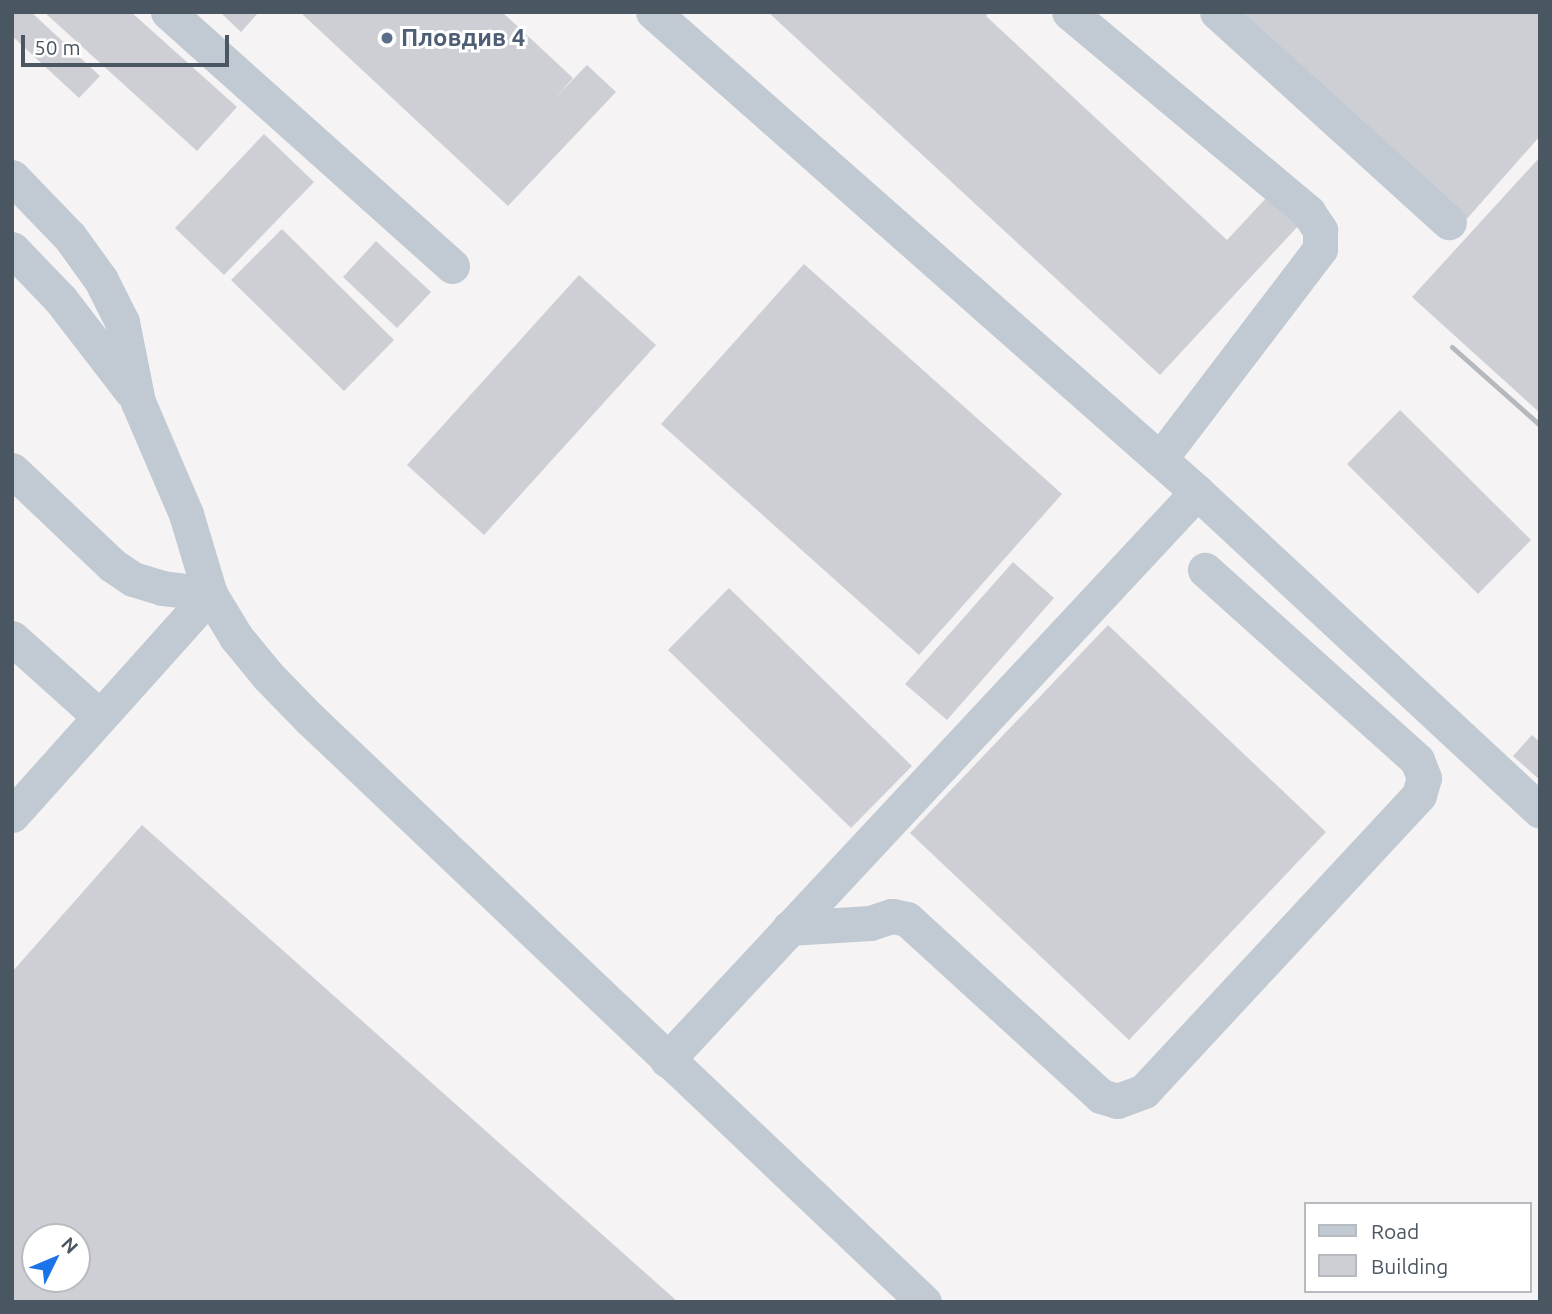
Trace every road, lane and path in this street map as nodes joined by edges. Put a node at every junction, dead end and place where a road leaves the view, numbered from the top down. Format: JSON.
{"nodes":[{"id":1,"x":168,"y":12,"type":"edge"},
{"id":2,"x":653,"y":12,"type":"edge"},
{"id":3,"x":1069,"y":12,"type":"edge"},
{"id":4,"x":1217,"y":12,"type":"edge"},
{"id":5,"x":12,"y":177,"type":"edge"},
{"id":6,"x":1449,"y":222,"type":"dead end"},
{"id":7,"x":12,"y":249,"type":"edge"},
{"id":8,"x":452,"y":266,"type":"dead end"},
{"id":9,"x":138,"y":402,"type":"junction"},
{"id":10,"x":1160,"y":459,"type":"junction"},
{"id":11,"x":12,"y":470,"type":"edge"},
{"id":12,"x":1197,"y":492,"type":"junction"},
{"id":13,"x":1205,"y":570,"type":"dead end"},
{"id":14,"x":210,"y":594,"type":"junction"},
{"id":15,"x":12,"y":638,"type":"edge"},
{"id":16,"x":99,"y":716,"type":"junction"},
{"id":17,"x":1540,"y":811,"type":"edge"},
{"id":18,"x":12,"y":815,"type":"edge"},
{"id":19,"x":789,"y":928,"type":"junction"},
{"id":20,"x":667,"y":1060,"type":"junction"},
{"id":21,"x":924,"y":1302,"type":"edge"}],
"edges":[{"from":1,"to":8,"type":"street"},
{"from":2,"to":10,"type":"street"},
{"from":3,"to":10,"type":"street"},
{"from":4,"to":6,"type":"street"},
{"from":5,"to":9,"type":"street"},
{"from":7,"to":9,"type":"street"},
{"from":9,"to":14,"type":"street"},
{"from":10,"to":12,"type":"street"},
{"from":11,"to":14,"type":"street"},
{"from":12,"to":17,"type":"street"},
{"from":12,"to":19,"type":"street"},
{"from":13,"to":19,"type":"street"},
{"from":14,"to":16,"type":"street"},
{"from":14,"to":20,"type":"street"},
{"from":15,"to":16,"type":"street"},
{"from":16,"to":18,"type":"street"},
{"from":19,"to":20,"type":"street"},
{"from":20,"to":21,"type":"street"}]}
